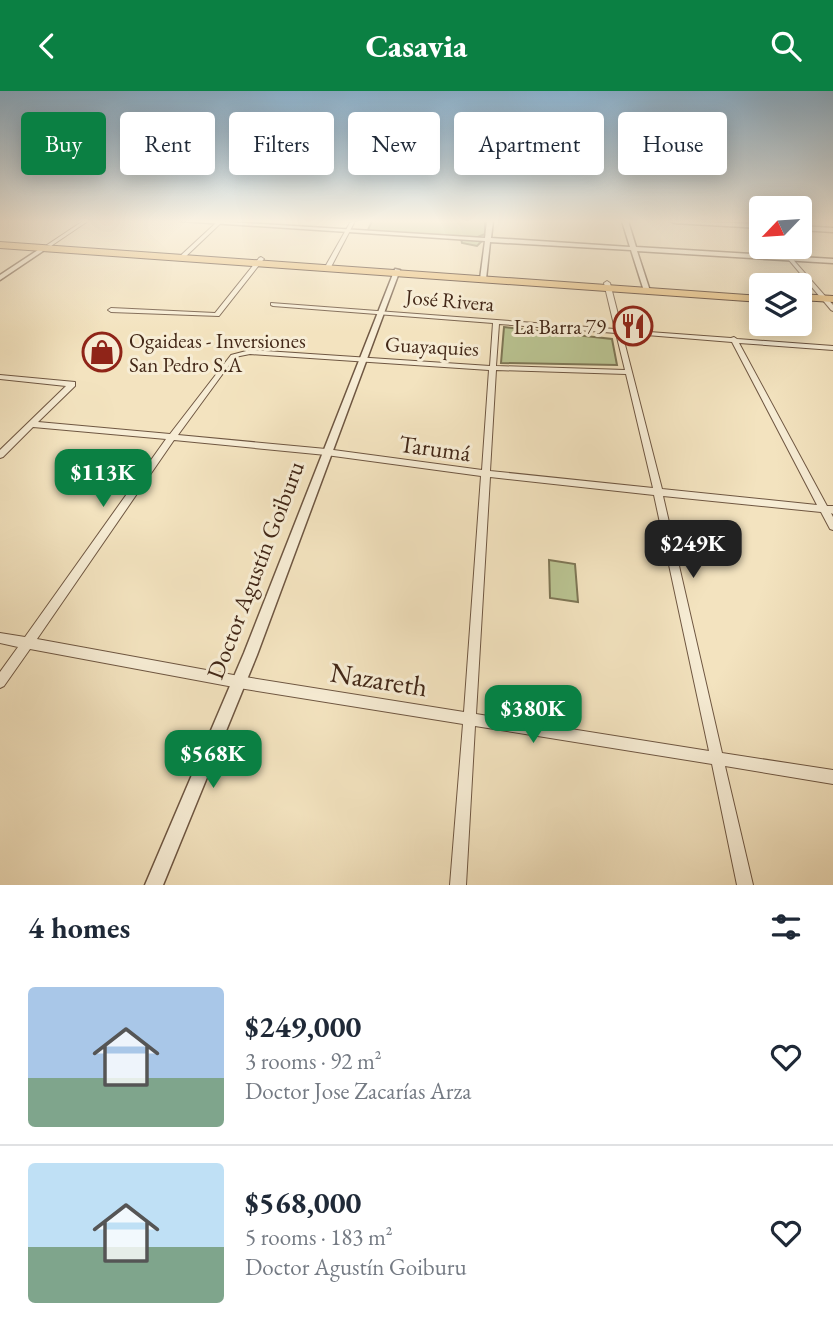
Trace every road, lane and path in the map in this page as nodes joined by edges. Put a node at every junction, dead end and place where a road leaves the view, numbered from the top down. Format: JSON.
{"nodes":[{"id":1,"x":30,"y":258,"type":"edge"},
{"id":2,"x":214,"y":258,"type":"edge"},
{"id":3,"x":333,"y":258,"type":"edge"},
{"id":4,"x":486,"y":258,"type":"edge"},
{"id":5,"x":636,"y":258,"type":"edge"},
{"id":6,"x":792,"y":259,"type":"edge"},
{"id":7,"x":805,"y":259,"type":"edge"},
{"id":8,"x":260,"y":261,"type":"junction"},
{"id":9,"x":833,"y":261,"type":"edge"},
{"id":10,"x":329,"y":266,"type":"junction"},
{"id":11,"x":396,"y":271,"type":"junction"},
{"id":12,"x":484,"y":277,"type":"junction"},
{"id":13,"x":0,"y":278,"type":"edge"},
{"id":14,"x":608,"y":286,"type":"junction"},
{"id":15,"x":646,"y":288,"type":"junction"},
{"id":16,"x":749,"y":295,"type":"edge"},
{"id":17,"x":812,"y":301,"type":"edge"},
{"id":18,"x":830,"y":303,"type":"edge"},
{"id":19,"x":273,"y":304,"type":"dead end"},
{"id":20,"x":111,"y":310,"type":"dead end"},
{"id":21,"x":383,"y":312,"type":"junction"},
{"id":22,"x":496,"y":321,"type":"junction"},
{"id":23,"x":619,"y":330,"type":"junction"},
{"id":24,"x":734,"y":339,"type":"junction"},
{"id":25,"x":833,"y":348,"type":"edge"},
{"id":26,"x":363,"y":360,"type":"junction"},
{"id":27,"x":495,"y":367,"type":"junction"},
{"id":28,"x":629,"y":372,"type":"junction"},
{"id":29,"x":0,"y":377,"type":"edge"},
{"id":30,"x":33,"y":423,"type":"junction"},
{"id":31,"x":172,"y":437,"type":"junction"},
{"id":32,"x":326,"y":452,"type":"junction"},
{"id":33,"x":0,"y":456,"type":"edge"},
{"id":34,"x":488,"y":474,"type":"junction"},
{"id":35,"x":658,"y":491,"type":"junction"},
{"id":36,"x":829,"y":509,"type":"edge"},
{"id":37,"x":833,"y":526,"type":"edge"},
{"id":38,"x":0,"y":638,"type":"edge"},
{"id":39,"x":27,"y":643,"type":"junction"},
{"id":40,"x":239,"y":681,"type":"junction"},
{"id":41,"x":0,"y":682,"type":"edge"},
{"id":42,"x":469,"y":719,"type":"junction"},
{"id":43,"x":715,"y":757,"type":"junction"},
{"id":44,"x":833,"y":777,"type":"edge"},
{"id":45,"x":154,"y":885,"type":"edge"},
{"id":46,"x":458,"y":885,"type":"edge"},
{"id":47,"x":745,"y":885,"type":"edge"}],
"edges":[{"from":1,"to":13,"type":"street"},
{"from":2,"to":8,"type":"highway"},
{"from":3,"to":10,"type":"street"},
{"from":4,"to":12,"type":"street"},
{"from":5,"to":15,"type":"street"},
{"from":6,"to":18,"type":"street"},
{"from":7,"to":9,"type":"street"},
{"from":8,"to":10,"type":"highway"},
{"from":8,"to":20,"type":"street"},
{"from":10,"to":11,"type":"highway"},
{"from":11,"to":12,"type":"highway"},
{"from":11,"to":21,"type":"street","name":"Doctor Agustín Goiburu"},
{"from":12,"to":14,"type":"highway"},
{"from":14,"to":15,"type":"highway"},
{"from":14,"to":23,"type":"street"},
{"from":15,"to":16,"type":"highway"},
{"from":17,"to":18,"type":"highway"},
{"from":19,"to":21,"type":"street","name":"José Rivera"},
{"from":21,"to":22,"type":"street","name":"José Rivera"},
{"from":21,"to":26,"type":"street","name":"Doctor Agustín Goiburu"},
{"from":22,"to":23,"type":"street","name":"José Rivera"},
{"from":22,"to":27,"type":"street"},
{"from":23,"to":24,"type":"street","name":"José Rivera"},
{"from":23,"to":28,"type":"street"},
{"from":24,"to":25,"type":"street","name":"José Rivera"},
{"from":24,"to":36,"type":"street"},
{"from":26,"to":27,"type":"street","name":"Guayaquies"},
{"from":26,"to":31,"type":"street","name":"Guayaquies"},
{"from":26,"to":32,"type":"street","name":"Doctor Agustín Goiburu"},
{"from":27,"to":28,"type":"street","name":"Guayaquies"},
{"from":27,"to":34,"type":"street"},
{"from":28,"to":35,"type":"street"},
{"from":29,"to":30,"type":"street"},
{"from":30,"to":31,"type":"street","name":"Tarumá"},
{"from":30,"to":33,"type":"street"},
{"from":31,"to":32,"type":"street","name":"Tarumá"},
{"from":31,"to":39,"type":"street"},
{"from":32,"to":34,"type":"street","name":"Tarumá"},
{"from":32,"to":40,"type":"street","name":"Doctor Agustín Goiburu"},
{"from":34,"to":35,"type":"street","name":"Tarumá"},
{"from":34,"to":42,"type":"street"},
{"from":35,"to":36,"type":"street","name":"Tarumá"},
{"from":35,"to":43,"type":"street"},
{"from":36,"to":37,"type":"street"},
{"from":38,"to":39,"type":"street","name":"Nazareth"},
{"from":39,"to":40,"type":"street","name":"Nazareth"},
{"from":39,"to":41,"type":"street"},
{"from":40,"to":42,"type":"street","name":"Nazareth"},
{"from":40,"to":45,"type":"street","name":"Doctor Agustín Goiburu"},
{"from":42,"to":43,"type":"street","name":"Nazareth"},
{"from":42,"to":46,"type":"street"},
{"from":43,"to":44,"type":"street","name":"Nazareth"},
{"from":43,"to":47,"type":"street"}]}
